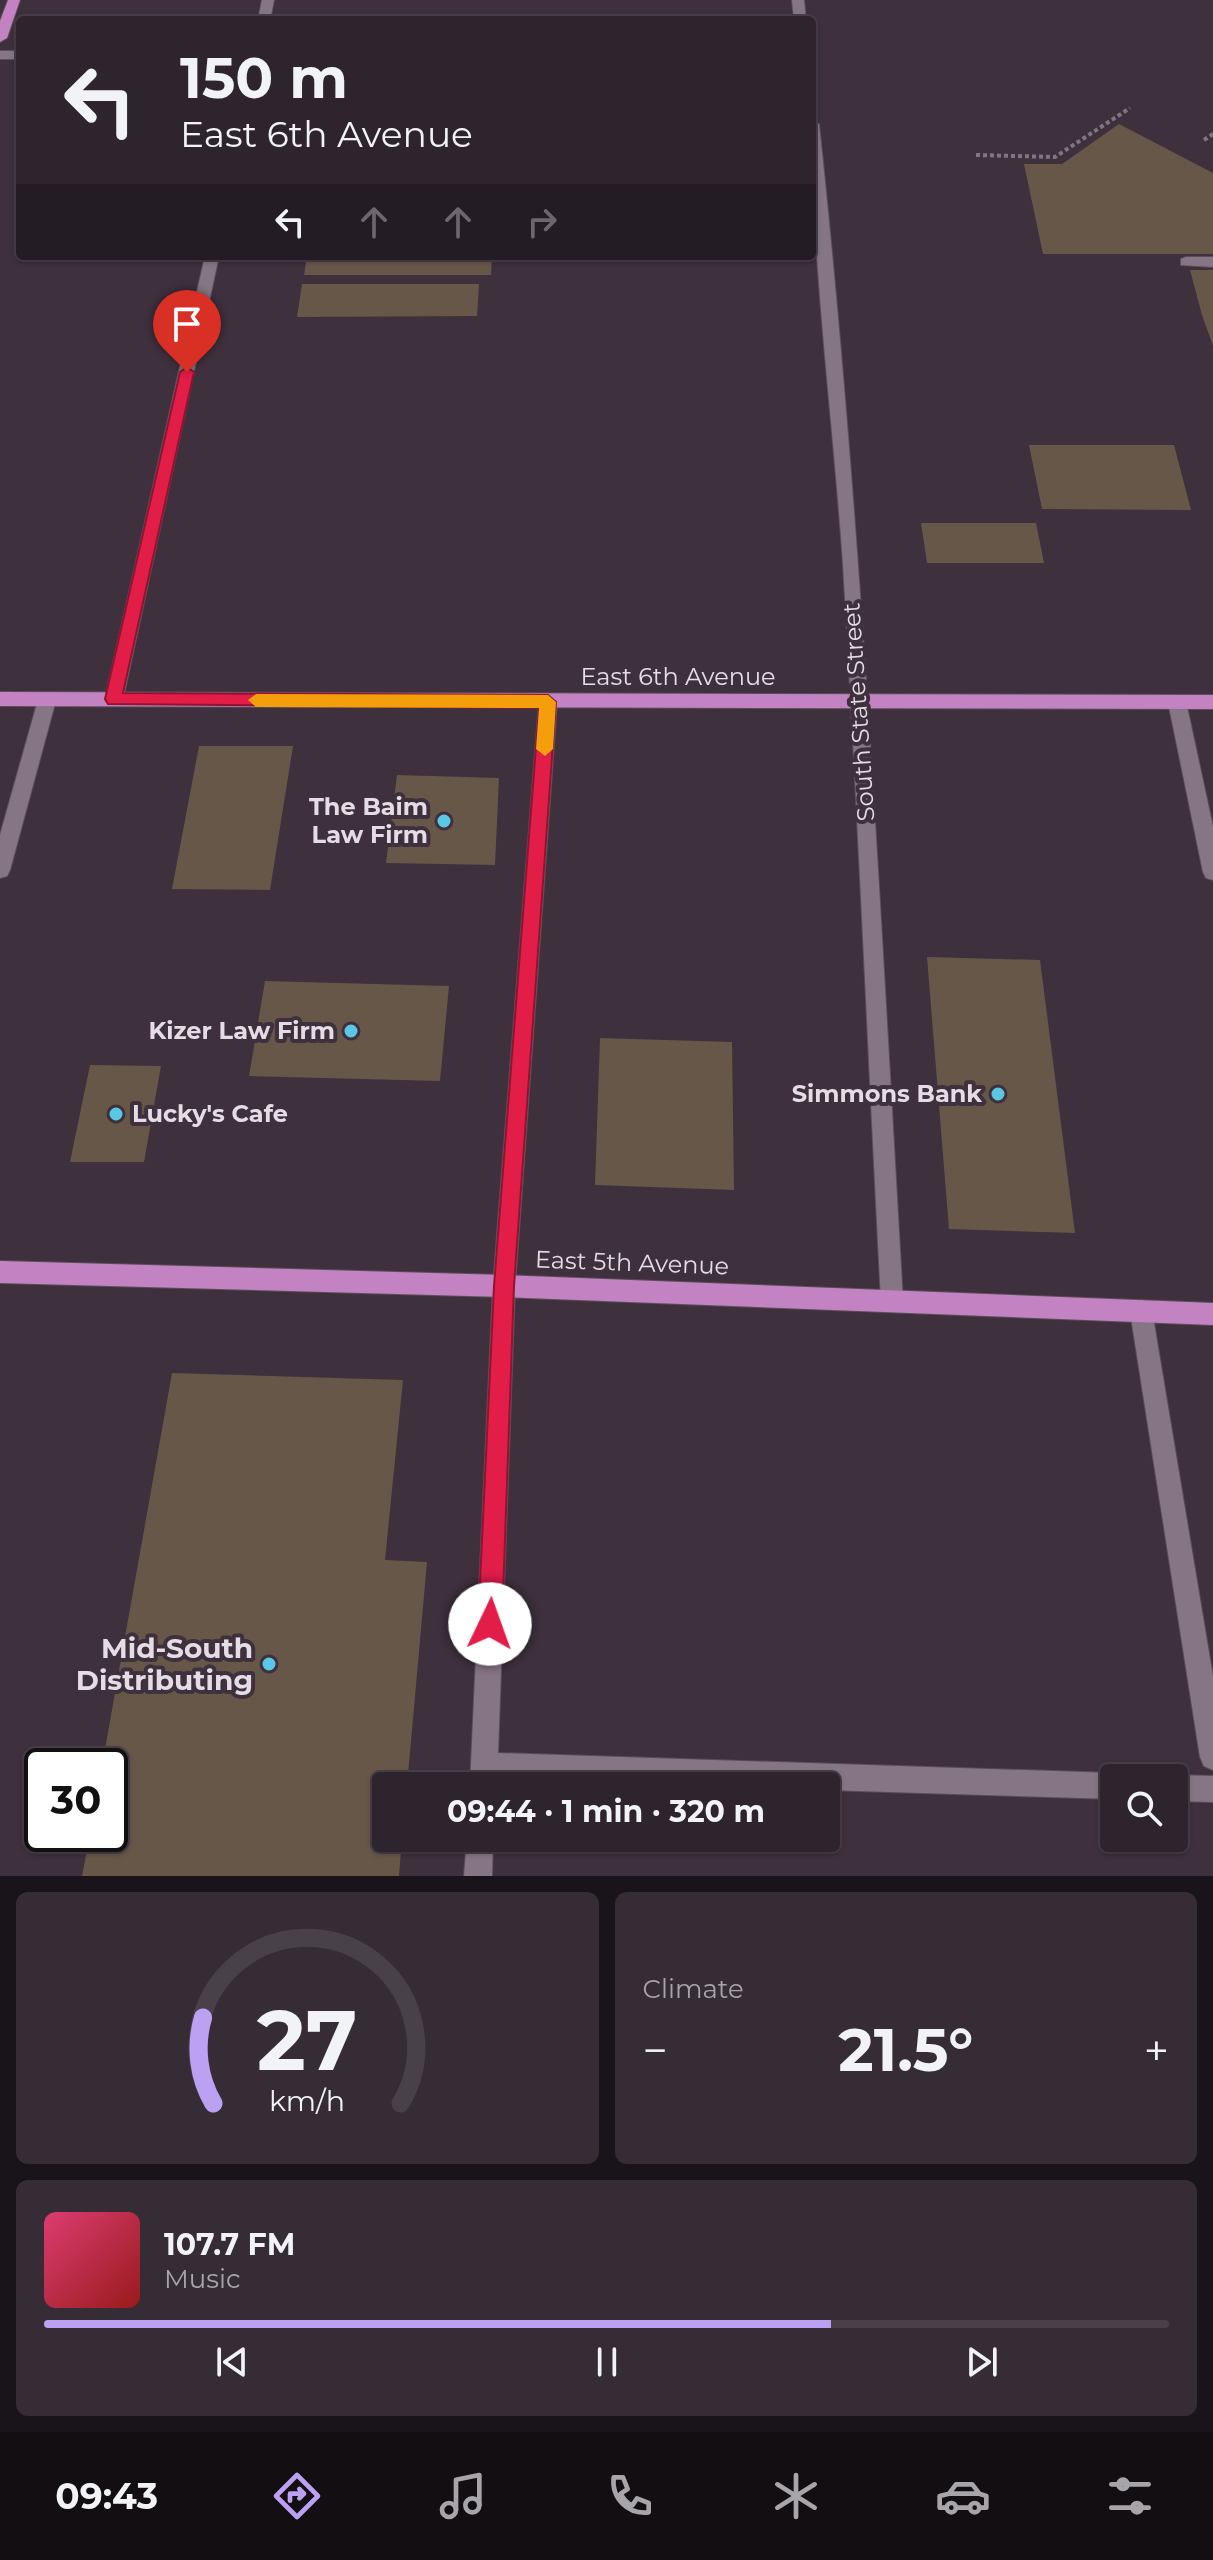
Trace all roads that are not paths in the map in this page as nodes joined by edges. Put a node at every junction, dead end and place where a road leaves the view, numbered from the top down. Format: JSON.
{"nodes":[{"id":1,"x":14,"y":0,"type":"edge"},
{"id":2,"x":0,"y":38,"type":"edge"},
{"id":3,"x":816,"y":159,"type":"edge"},
{"id":4,"x":211,"y":260,"type":"edge"},
{"id":5,"x":1186,"y":262,"type":"dead end"},
{"id":6,"x":1213,"y":262,"type":"edge"},
{"id":7,"x":0,"y":699,"type":"edge"},
{"id":8,"x":114,"y":699,"type":"junction"},
{"id":9,"x":47,"y":700,"type":"junction"},
{"id":10,"x":859,"y":701,"type":"junction"},
{"id":11,"x":548,"y":702,"type":"junction"},
{"id":12,"x":1177,"y":702,"type":"junction"},
{"id":13,"x":1213,"y":702,"type":"edge"},
{"id":14,"x":0,"y":870,"type":"edge"},
{"id":15,"x":1213,"y":872,"type":"edge"},
{"id":16,"x":0,"y":1272,"type":"edge"},
{"id":17,"x":504,"y":1286,"type":"junction"},
{"id":18,"x":892,"y":1301,"type":"junction"},
{"id":19,"x":1141,"y":1311,"type":"junction"},
{"id":20,"x":1213,"y":1314,"type":"edge"},
{"id":21,"x":1213,"y":1757,"type":"edge"},
{"id":22,"x":483,"y":1772,"type":"edge"},
{"id":23,"x":840,"y":1782,"type":"edge"},
{"id":24,"x":1100,"y":1786,"type":"edge"},
{"id":25,"x":1188,"y":1788,"type":"edge"},
{"id":26,"x":1213,"y":1789,"type":"edge"},
{"id":27,"x":479,"y":1852,"type":"edge"},
{"id":28,"x":478,"y":1876,"type":"edge"}],
"edges":[{"from":1,"to":2,"type":"main road"},
{"from":3,"to":10,"type":"street","name":"South State Street"},
{"from":4,"to":8,"type":"street"},
{"from":5,"to":6,"type":"street"},
{"from":7,"to":9,"type":"main road","name":"East 6th Avenue"},
{"from":8,"to":9,"type":"main road","name":"East 6th Avenue"},
{"from":8,"to":11,"type":"main road","name":"East 6th Avenue"},
{"from":9,"to":14,"type":"street"},
{"from":10,"to":11,"type":"main road","name":"East 6th Avenue"},
{"from":10,"to":12,"type":"main road","name":"East 6th Avenue"},
{"from":10,"to":18,"type":"street","name":"South State Street"},
{"from":11,"to":17,"type":"street"},
{"from":12,"to":13,"type":"main road","name":"East 6th Avenue"},
{"from":12,"to":15,"type":"street"},
{"from":16,"to":17,"type":"main road","name":"East 5th Avenue"},
{"from":17,"to":18,"type":"main road","name":"East 5th Avenue"},
{"from":17,"to":22,"type":"street"},
{"from":18,"to":19,"type":"main road","name":"East 5th Avenue"},
{"from":19,"to":20,"type":"main road","name":"East 5th Avenue"},
{"from":19,"to":21,"type":"street"},
{"from":23,"to":24,"type":"street"},
{"from":25,"to":26,"type":"street"},
{"from":27,"to":28,"type":"street"}]}
